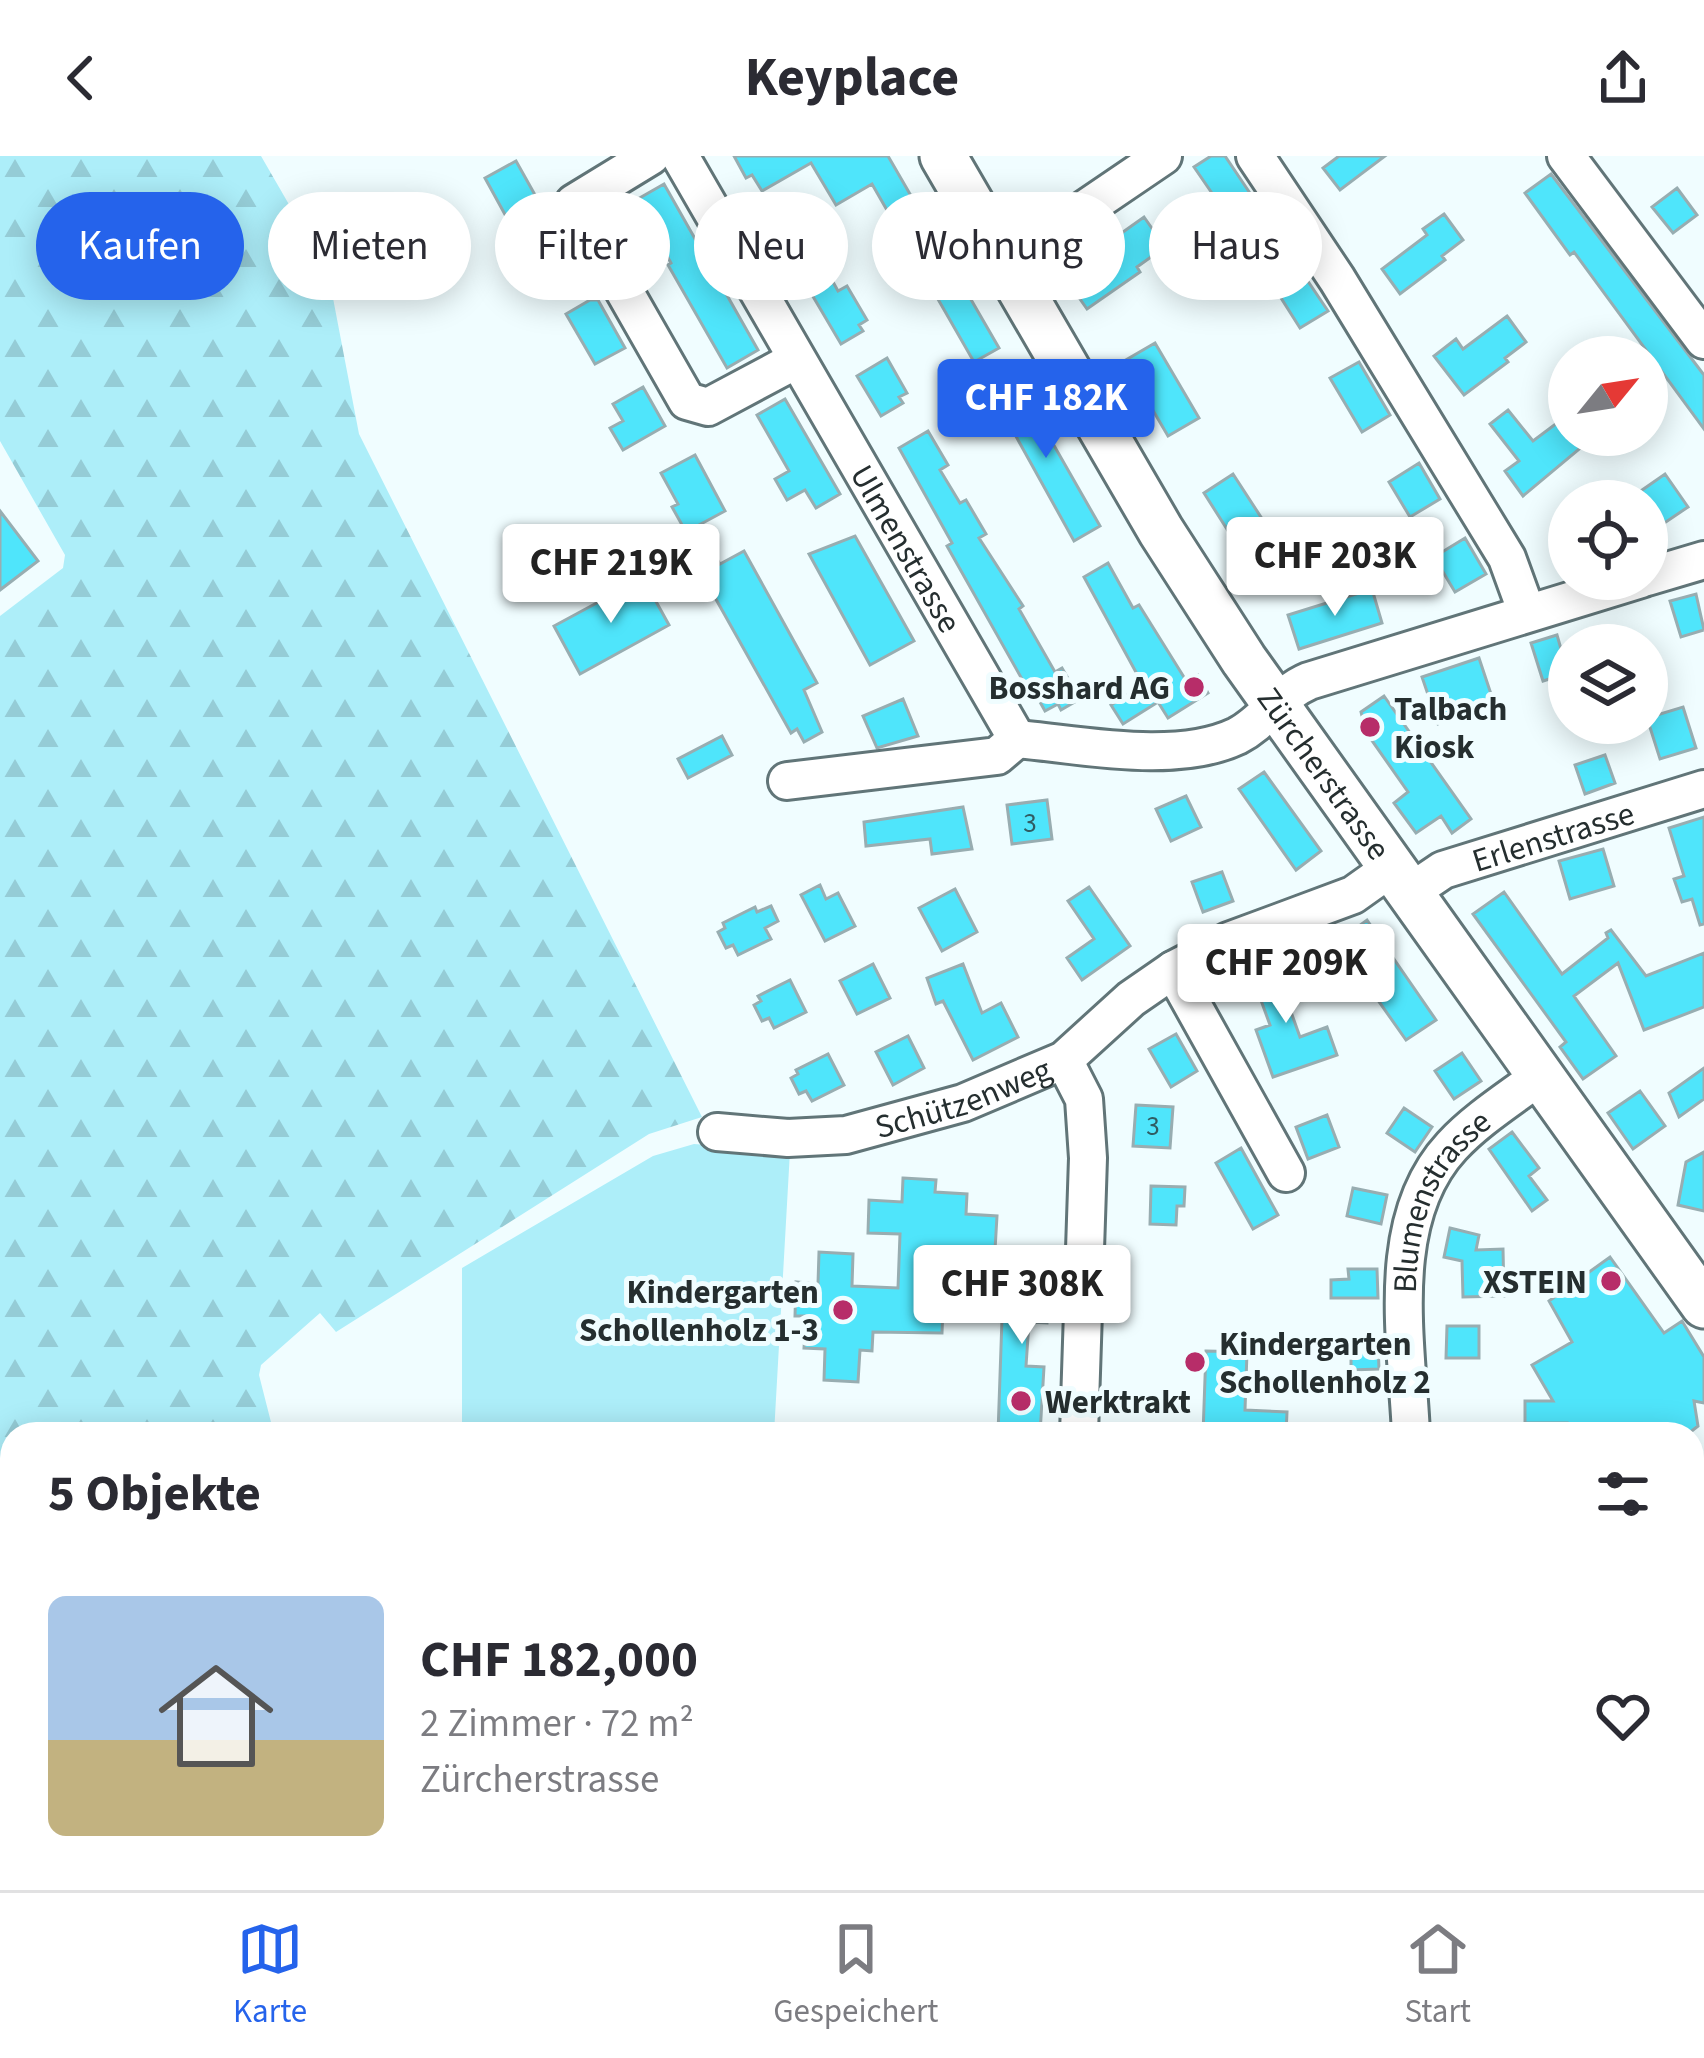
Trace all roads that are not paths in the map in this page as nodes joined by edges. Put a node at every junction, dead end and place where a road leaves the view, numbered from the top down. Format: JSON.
{"nodes":[{"id":1,"x":651,"y":156,"type":"edge"},
{"id":2,"x":680,"y":156,"type":"edge"},
{"id":3,"x":943,"y":156,"type":"edge"},
{"id":4,"x":1163,"y":156,"type":"edge"},
{"id":5,"x":1256,"y":156,"type":"edge"},
{"id":6,"x":1566,"y":156,"type":"edge"},
{"id":7,"x":963,"y":192,"type":"edge"},
{"id":8,"x":1110,"y":192,"type":"edge"},
{"id":9,"x":1025,"y":300,"type":"edge"},
{"id":10,"x":1704,"y":340,"type":"edge"},
{"id":11,"x":796,"y":360,"type":"junction"},
{"id":12,"x":1704,"y":560,"type":"edge"},
{"id":13,"x":1668,"y":571,"type":"edge"},
{"id":14,"x":1570,"y":600,"type":"edge"},
{"id":15,"x":1527,"y":613,"type":"junction"},
{"id":16,"x":1277,"y":707,"type":"junction"},
{"id":17,"x":1016,"y":739,"type":"junction"},
{"id":18,"x":787,"y":781,"type":"dead end"},
{"id":19,"x":1704,"y":789,"type":"edge"},
{"id":20,"x":1400,"y":880,"type":"junction"},
{"id":21,"x":1173,"y":970,"type":"junction"},
{"id":22,"x":1064,"y":1060,"type":"junction"},
{"id":23,"x":1540,"y":1076,"type":"junction"},
{"id":24,"x":717,"y":1132,"type":"dead end"},
{"id":25,"x":1286,"y":1173,"type":"dead end"},
{"id":26,"x":1704,"y":1304,"type":"edge"},
{"id":27,"x":1079,"y":1422,"type":"edge"},
{"id":28,"x":1411,"y":1422,"type":"edge"}],
"edges":[{"from":1,"to":11,"type":"street"},
{"from":2,"to":11,"type":"street","name":"Ulmenstrasse"},
{"from":3,"to":7,"type":"main road","name":"Zürcherstrasse"},
{"from":4,"to":8,"type":"street"},
{"from":5,"to":15,"type":"street"},
{"from":6,"to":10,"type":"street"},
{"from":9,"to":16,"type":"main road","name":"Zürcherstrasse"},
{"from":11,"to":17,"type":"street","name":"Ulmenstrasse"},
{"from":12,"to":13,"type":"street"},
{"from":14,"to":15,"type":"street"},
{"from":15,"to":16,"type":"street"},
{"from":16,"to":17,"type":"street"},
{"from":16,"to":20,"type":"main road","name":"Zürcherstrasse"},
{"from":17,"to":18,"type":"street"},
{"from":19,"to":20,"type":"street","name":"Erlenstrasse"},
{"from":20,"to":21,"type":"street","name":"Schützenweg"},
{"from":20,"to":23,"type":"main road","name":"Zürcherstrasse"},
{"from":21,"to":22,"type":"street","name":"Schützenweg"},
{"from":21,"to":25,"type":"street"},
{"from":22,"to":24,"type":"street","name":"Schützenweg"},
{"from":22,"to":27,"type":"street"},
{"from":23,"to":26,"type":"main road","name":"Zürcherstrasse"},
{"from":23,"to":28,"type":"street","name":"Blumenstrasse"}]}
